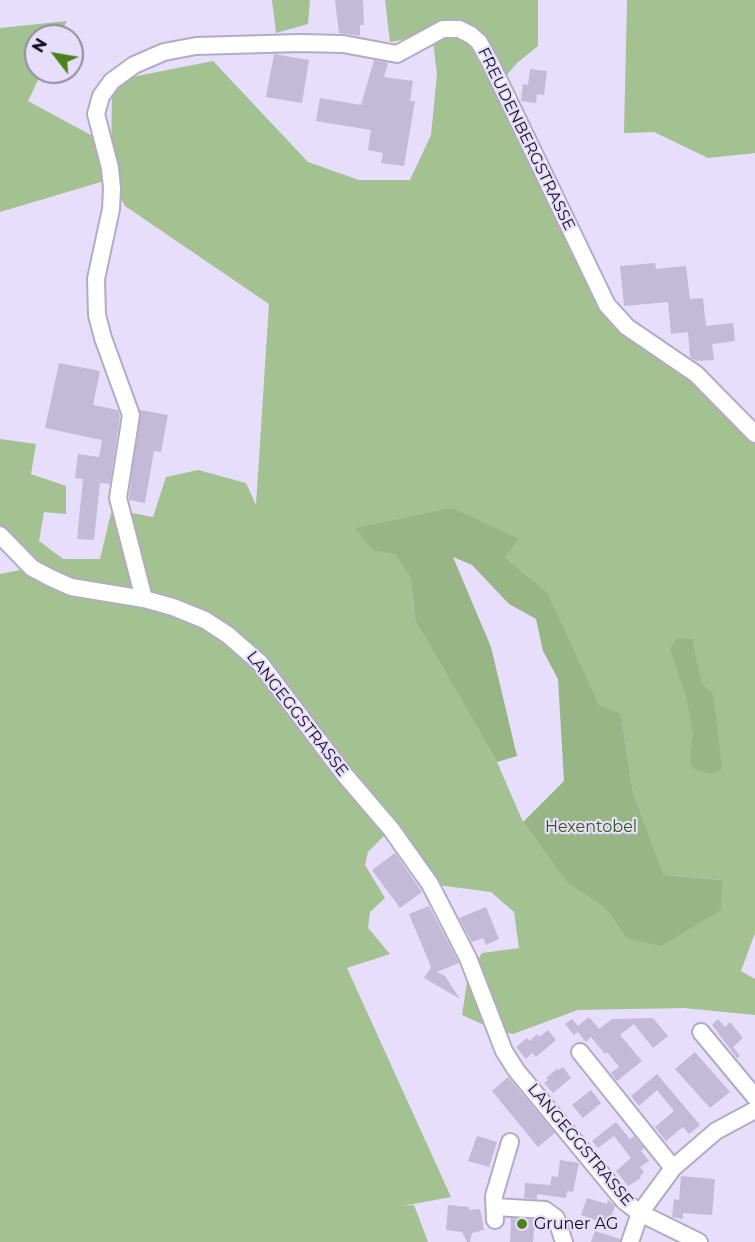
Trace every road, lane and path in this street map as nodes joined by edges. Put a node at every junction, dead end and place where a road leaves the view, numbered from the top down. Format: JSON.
{"nodes":[{"id":1,"x":755,"y":434,"type":"edge"},
{"id":2,"x":0,"y":536,"type":"edge"},
{"id":3,"x":144,"y":599,"type":"junction"},
{"id":4,"x":701,"y":1032,"type":"dead end"},
{"id":5,"x":580,"y":1052,"type":"dead end"},
{"id":6,"x":755,"y":1097,"type":"edge"},
{"id":7,"x":755,"y":1110,"type":"edge"},
{"id":8,"x":510,"y":1142,"type":"dead end"},
{"id":9,"x":673,"y":1168,"type":"junction"},
{"id":10,"x":640,"y":1213,"type":"junction"},
{"id":11,"x":564,"y":1242,"type":"edge"},
{"id":12,"x":630,"y":1242,"type":"edge"},
{"id":13,"x":699,"y":1242,"type":"edge"}],
"edges":[{"from":1,"to":3,"type":"street","name":"FREUDENBERGSTRASSE"},
{"from":2,"to":3,"type":"street","name":"LANGEGGSTRASSE"},
{"from":3,"to":10,"type":"street","name":"LANGEGGSTRASSE"},
{"from":4,"to":6,"type":"street"},
{"from":5,"to":9,"type":"street"},
{"from":7,"to":9,"type":"street"},
{"from":8,"to":11,"type":"street"},
{"from":9,"to":10,"type":"street"},
{"from":10,"to":12,"type":"street"},
{"from":10,"to":13,"type":"street","name":"LANGEGGSTRASSE"}]}
